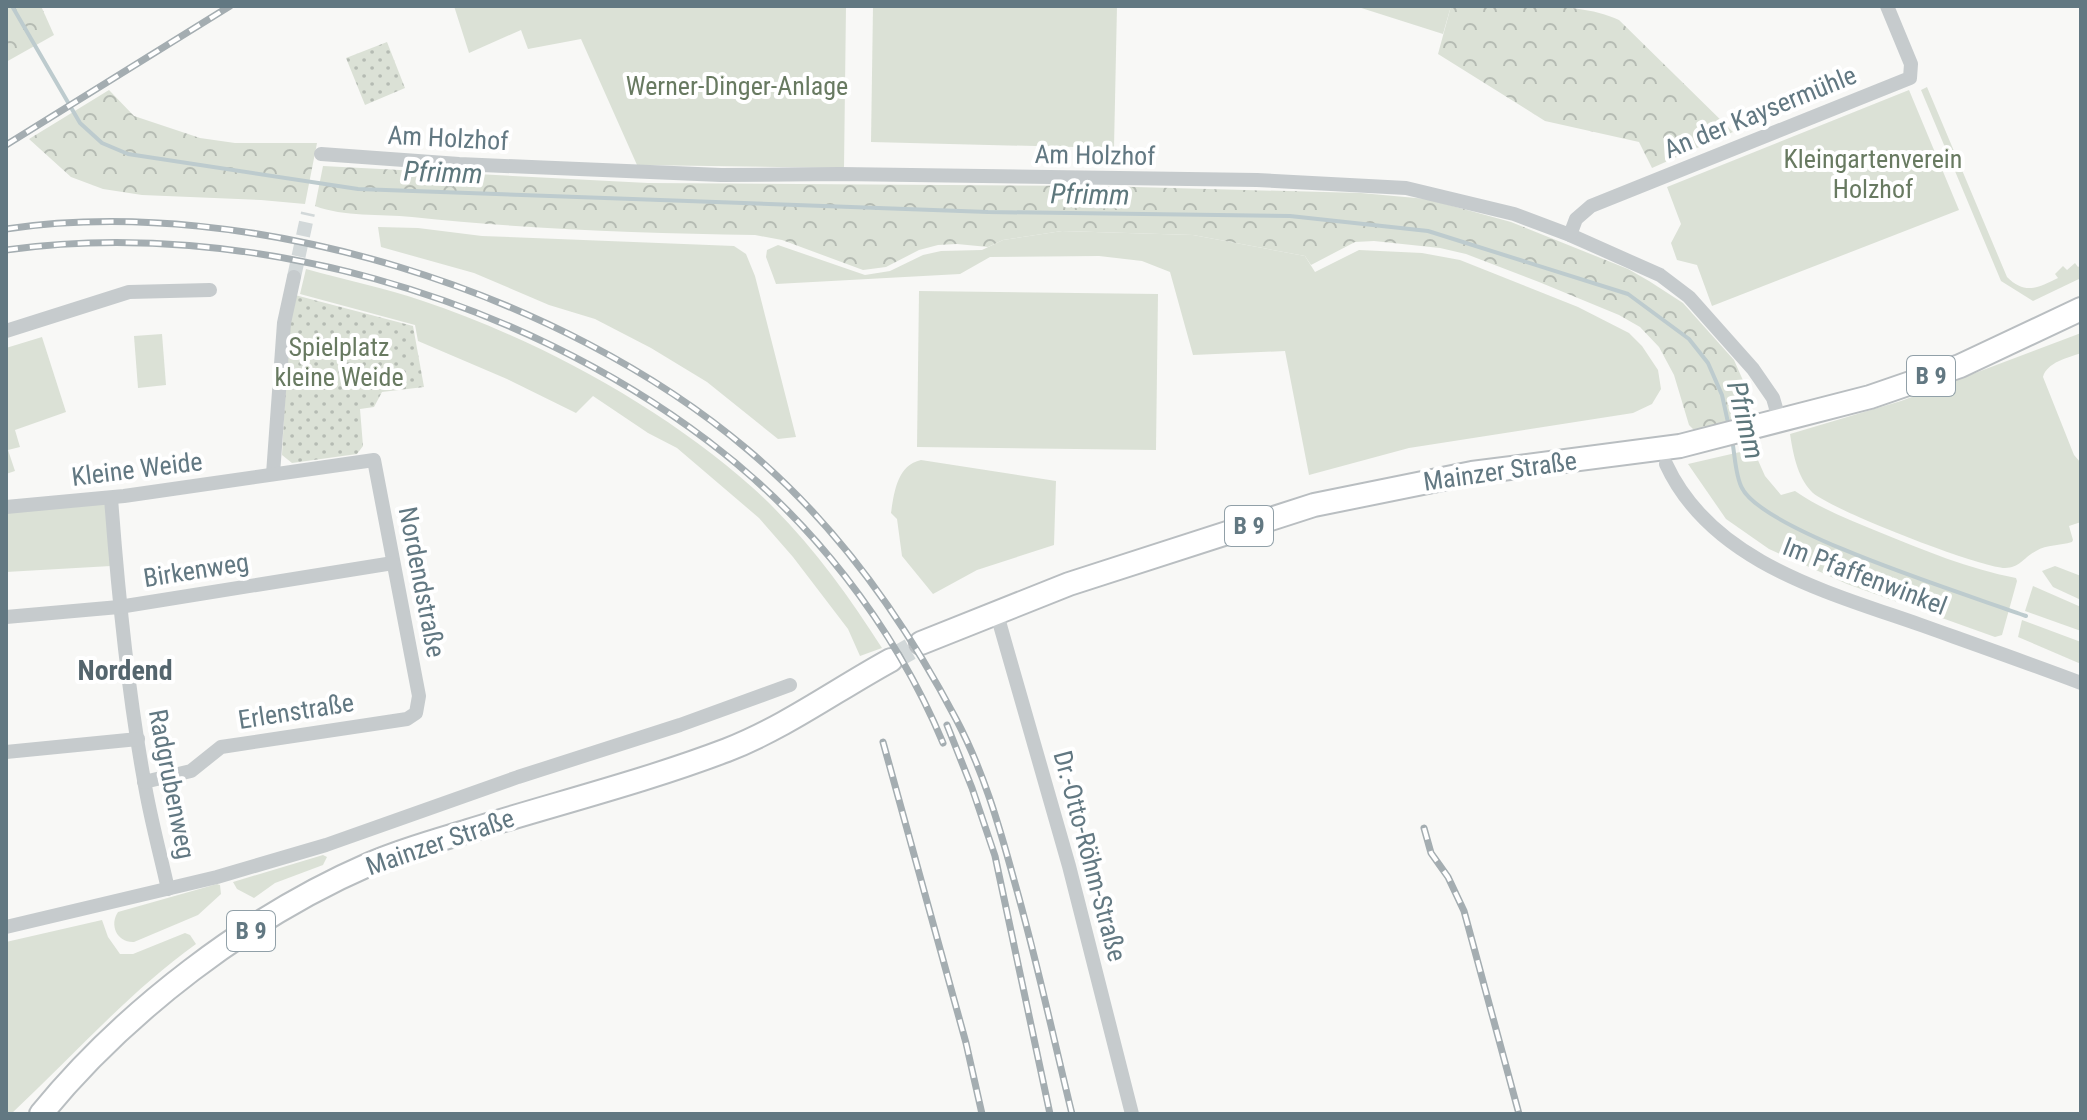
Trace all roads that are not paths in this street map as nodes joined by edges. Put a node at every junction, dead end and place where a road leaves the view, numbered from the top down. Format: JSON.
{"nodes":[{"id":1,"x":1887,"y":6,"type":"edge"},
{"id":2,"x":321,"y":154,"type":"dead end"},
{"id":3,"x":1570,"y":235,"type":"junction"},
{"id":4,"x":294,"y":277,"type":"tunnel mouth"},
{"id":5,"x":210,"y":290,"type":"dead end"},
{"id":6,"x":2081,"y":309,"type":"edge"},
{"id":7,"x":6,"y":331,"type":"edge"},
{"id":8,"x":1780,"y":422,"type":"junction"},
{"id":9,"x":1664,"y":456,"type":"junction"},
{"id":10,"x":374,"y":460,"type":"joint"},
{"id":11,"x":273,"y":474,"type":"junction"},
{"id":12,"x":111,"y":498,"type":"junction"},
{"id":13,"x":6,"y":507,"type":"edge"},
{"id":14,"x":393,"y":563,"type":"junction"},
{"id":15,"x":119,"y":607,"type":"junction"},
{"id":16,"x":996,"y":611,"type":"junction"},
{"id":17,"x":6,"y":617,"type":"edge"},
{"id":18,"x":921,"y":643,"type":"tunnel mouth"},
{"id":19,"x":891,"y":660,"type":"tunnel mouth"},
{"id":20,"x":2081,"y":683,"type":"edge"},
{"id":21,"x":790,"y":685,"type":"dead end"},
{"id":22,"x":416,"y":713,"type":"joint"},
{"id":23,"x":138,"y":739,"type":"junction"},
{"id":24,"x":6,"y":752,"type":"edge"},
{"id":25,"x":144,"y":782,"type":"junction"},
{"id":26,"x":168,"y":889,"type":"junction"},
{"id":27,"x":6,"y":927,"type":"edge"},
{"id":28,"x":41,"y":1114,"type":"edge"},
{"id":29,"x":1132,"y":1114,"type":"edge"}],
"edges":[{"from":1,"to":3,"type":"street","name":"An der Kaysermühle"},
{"from":2,"to":3,"type":"street","name":"Am Holzhof"},
{"from":3,"to":8,"type":"street","name":"Am Holzhof"},
{"from":4,"to":11,"type":"street"},
{"from":5,"to":7,"type":"street"},
{"from":6,"to":8,"type":"main road","name":"Mainzer Straße","number":"B 9"},
{"from":8,"to":9,"type":"main road","name":"Mainzer Straße","number":"B 9"},
{"from":9,"to":16,"type":"main road","name":"Mainzer Straße","number":"B 9"},
{"from":9,"to":20,"type":"street","name":"Im Pfaffenwinkel"},
{"from":10,"to":11,"type":"street","name":"Kleine Weide"},
{"from":10,"to":14,"type":"street","name":"Nordendstraße"},
{"from":11,"to":12,"type":"street","name":"Kleine Weide"},
{"from":12,"to":13,"type":"street","name":"Kleine Weide"},
{"from":12,"to":15,"type":"street","name":"Radgrubenweg"},
{"from":14,"to":15,"type":"street","name":"Birkenweg"},
{"from":14,"to":22,"type":"street","name":"Nordendstraße"},
{"from":15,"to":17,"type":"street","name":"Birkenweg"},
{"from":15,"to":23,"type":"street","name":"Radgrubenweg"},
{"from":16,"to":18,"type":"main road","name":"Mainzer Straße","number":"B 9"},
{"from":16,"to":29,"type":"street","name":"Dr.-Otto-Röhm-Straße"},
{"from":19,"to":28,"type":"main road","name":"Mainzer Straße","number":"B 9"},
{"from":21,"to":26,"type":"street","name":"Mainzer Straße"},
{"from":22,"to":25,"type":"street","name":"Erlenstraße"},
{"from":23,"to":24,"type":"street"},
{"from":23,"to":25,"type":"street","name":"Radgrubenweg"},
{"from":25,"to":26,"type":"street","name":"Radgrubenweg"},
{"from":26,"to":27,"type":"street","name":"Mainzer Straße"}]}
